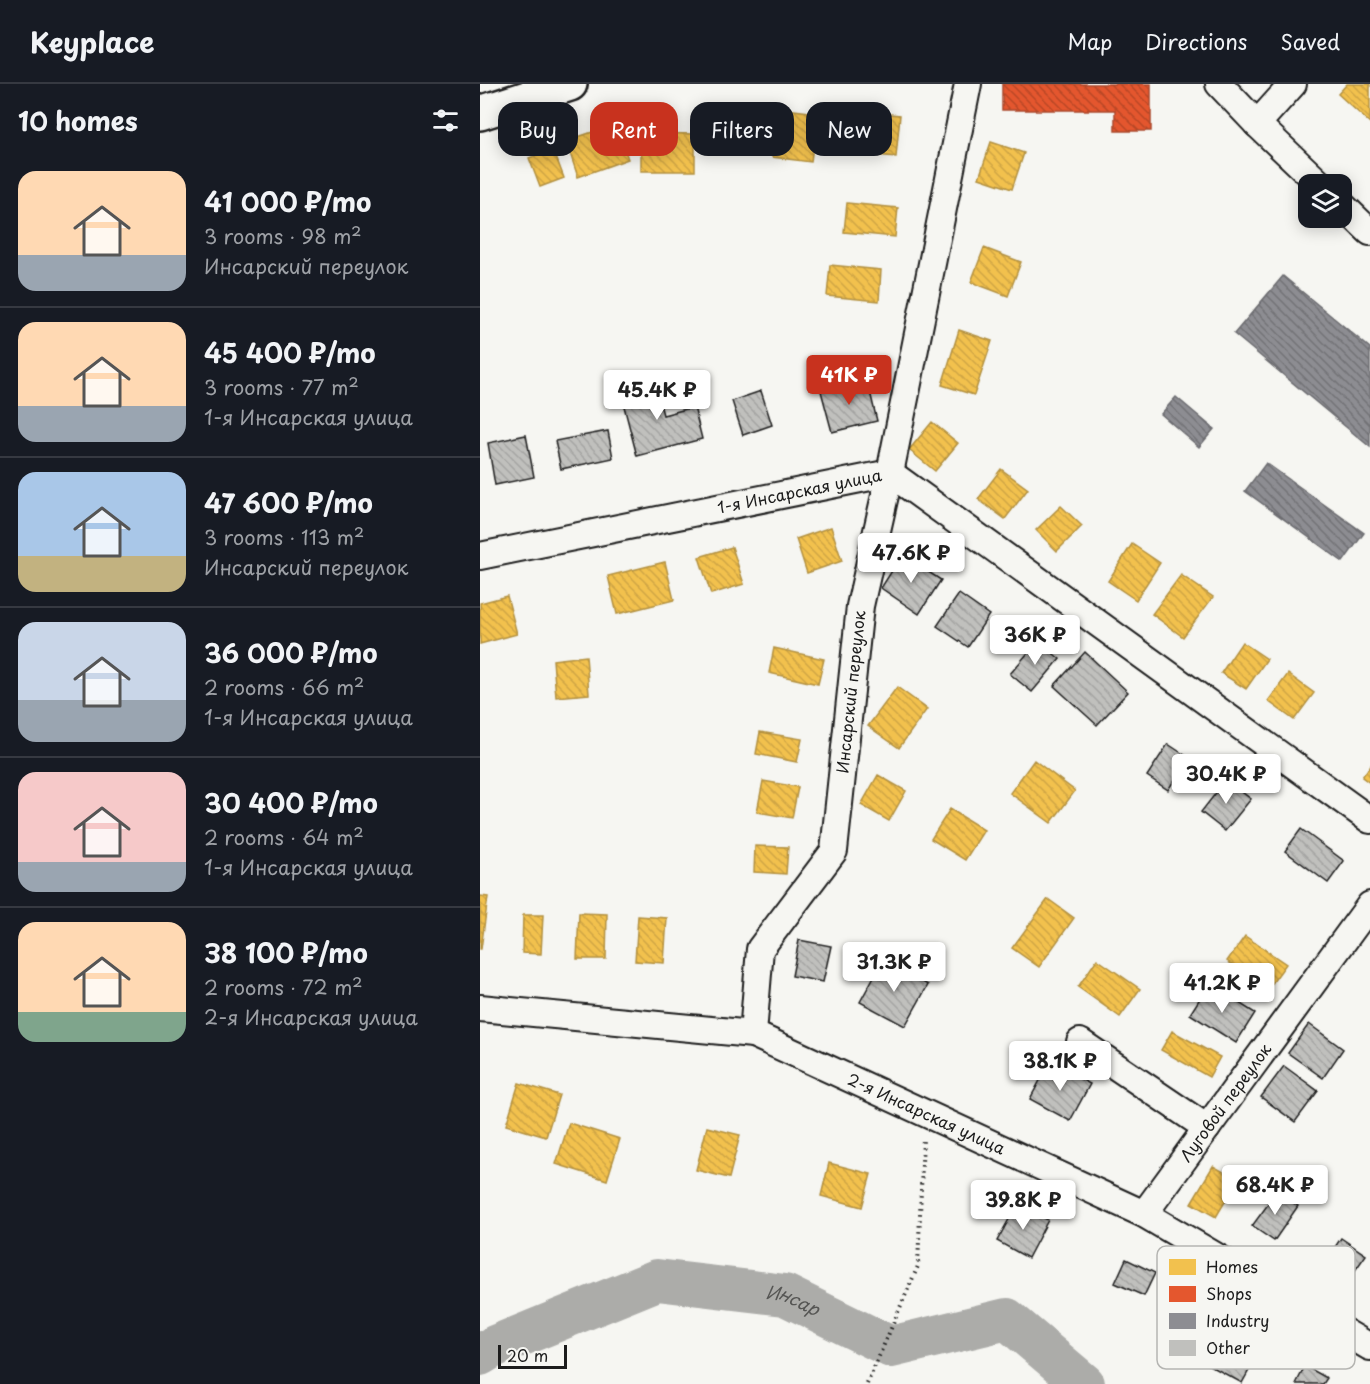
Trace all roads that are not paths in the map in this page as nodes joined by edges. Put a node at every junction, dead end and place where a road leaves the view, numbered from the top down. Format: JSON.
{"nodes":[{"id":1,"x":570,"y":84,"type":"edge"},
{"id":2,"x":968,"y":84,"type":"edge"},
{"id":3,"x":1219,"y":84,"type":"edge"},
{"id":4,"x":1293,"y":84,"type":"edge"},
{"id":5,"x":480,"y":113,"type":"edge"},
{"id":6,"x":1257,"y":124,"type":"junction"},
{"id":7,"x":1310,"y":174,"type":"edge"},
{"id":8,"x":1352,"y":215,"type":"edge"},
{"id":9,"x":1370,"y":232,"type":"edge"},
{"id":10,"x":890,"y":473,"type":"junction"},
{"id":11,"x":480,"y":556,"type":"edge"},
{"id":12,"x":1370,"y":820,"type":"edge"},
{"id":13,"x":1370,"y":905,"type":"edge"},
{"id":14,"x":480,"y":1008,"type":"edge"},
{"id":15,"x":753,"y":1035,"type":"junction"},
{"id":16,"x":1080,"y":1042,"type":"dead end"},
{"id":17,"x":1207,"y":1128,"type":"junction"},
{"id":18,"x":1144,"y":1214,"type":"junction"},
{"id":19,"x":1198,"y":1246,"type":"edge"},
{"id":20,"x":1355,"y":1338,"type":"edge"},
{"id":21,"x":1370,"y":1347,"type":"edge"}],
"edges":[{"from":1,"to":5,"type":"main road"},
{"from":2,"to":10,"type":"street","name":"Инсарский переулок"},
{"from":3,"to":6,"type":"street"},
{"from":4,"to":6,"type":"street"},
{"from":6,"to":7,"type":"street"},
{"from":8,"to":9,"type":"street"},
{"from":10,"to":11,"type":"street","name":"1-я Инсарская улица"},
{"from":10,"to":12,"type":"street","name":"1-я Инсарская улица"},
{"from":10,"to":15,"type":"street","name":"Инсарский переулок"},
{"from":13,"to":17,"type":"street","name":"Луговой переулок"},
{"from":14,"to":15,"type":"street","name":"2-я Инсарская улица"},
{"from":15,"to":18,"type":"street","name":"2-я Инсарская улица"},
{"from":16,"to":17,"type":"street"},
{"from":17,"to":18,"type":"street","name":"Луговой переулок"},
{"from":18,"to":19,"type":"street","name":"2-я Инсарская улица"},
{"from":20,"to":21,"type":"street","name":"2-я Инсарская улица"}]}
